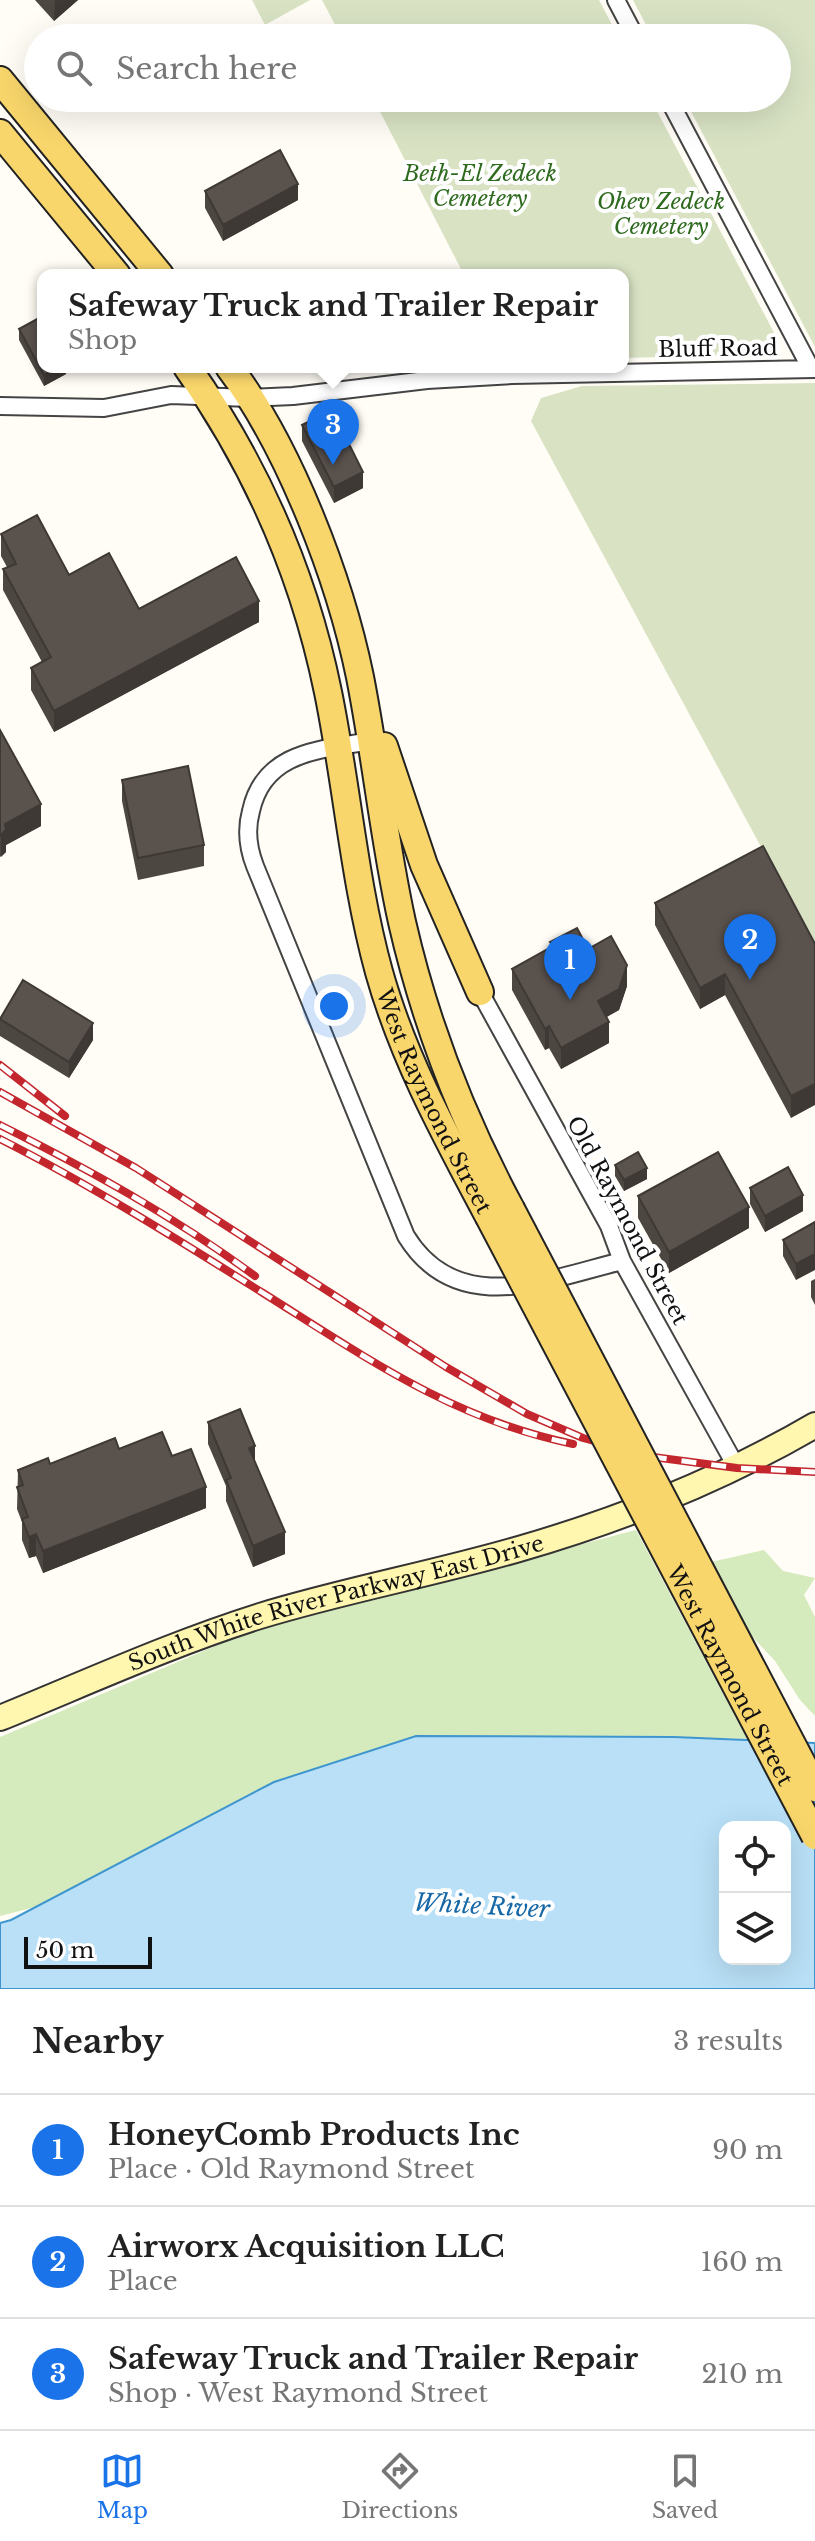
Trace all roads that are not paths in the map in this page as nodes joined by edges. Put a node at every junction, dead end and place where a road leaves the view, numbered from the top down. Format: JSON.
{"nodes":[{"id":1,"x":616,"y":0,"type":"edge"},
{"id":2,"x":629,"y":24,"type":"edge"},
{"id":3,"x":0,"y":80,"type":"edge"},
{"id":4,"x":24,"y":109,"type":"edge"},
{"id":5,"x":26,"y":112,"type":"edge"},
{"id":6,"x":675,"y":112,"type":"edge"},
{"id":7,"x":0,"y":133,"type":"edge"},
{"id":8,"x":112,"y":269,"type":"edge"},
{"id":9,"x":155,"y":269,"type":"edge"},
{"id":10,"x":813,"y":369,"type":"edge"},
{"id":11,"x":191,"y":373,"type":"edge"},
{"id":12,"x":233,"y":373,"type":"edge"},
{"id":13,"x":612,"y":373,"type":"edge"},
{"id":14,"x":629,"y":373,"type":"edge"},
{"id":15,"x":209,"y":397,"type":"junction"},
{"id":16,"x":249,"y":398,"type":"junction"},
{"id":17,"x":0,"y":406,"type":"edge"},
{"id":18,"x":360,"y":676,"type":"junction"},
{"id":19,"x":371,"y":741,"type":"junction"},
{"id":20,"x":337,"y":747,"type":"junction"},
{"id":21,"x":480,"y":992,"type":"joint"},
{"id":22,"x":499,"y":1212,"type":"junction"},
{"id":23,"x":622,"y":1261,"type":"junction"},
{"id":24,"x":815,"y":1425,"type":"edge"},
{"id":25,"x":737,"y":1468,"type":"junction"},
{"id":26,"x":0,"y":1718,"type":"edge"},
{"id":27,"x":815,"y":1788,"type":"edge"},
{"id":28,"x":815,"y":1836,"type":"edge"}],
"edges":[{"from":1,"to":2,"type":"street"},
{"from":3,"to":4,"type":"main road"},
{"from":5,"to":9,"type":"main road"},
{"from":6,"to":10,"type":"street"},
{"from":7,"to":8,"type":"main road"},
{"from":10,"to":14,"type":"street","name":"Bluff Road"},
{"from":11,"to":15,"type":"main road","name":"West Raymond Street"},
{"from":12,"to":16,"type":"main road","name":"West Raymond Street"},
{"from":13,"to":16,"type":"street","name":"Bluff Road"},
{"from":15,"to":16,"type":"street","name":"Bluff Road"},
{"from":15,"to":17,"type":"street","name":"Bluff Road"},
{"from":15,"to":20,"type":"main road","name":"West Raymond Street"},
{"from":16,"to":18,"type":"main road","name":"West Raymond Street"},
{"from":18,"to":19,"type":"main road","name":"West Raymond Street"},
{"from":18,"to":21,"type":"main road"},
{"from":19,"to":20,"type":"street"},
{"from":19,"to":22,"type":"main road","name":"West Raymond Street"},
{"from":20,"to":22,"type":"main road","name":"West Raymond Street"},
{"from":20,"to":23,"type":"street"},
{"from":21,"to":23,"type":"street","name":"Old Raymond Street"},
{"from":22,"to":27,"type":"main road","name":"West Raymond Street","bridge":true},
{"from":22,"to":28,"type":"main road","name":"West Raymond Street","bridge":true},
{"from":23,"to":25,"type":"street","name":"Old Raymond Street"},
{"from":24,"to":25,"type":"main road","name":"South White River Parkway East Drive"},
{"from":25,"to":26,"type":"main road","name":"South White River Parkway East Drive"}]}
